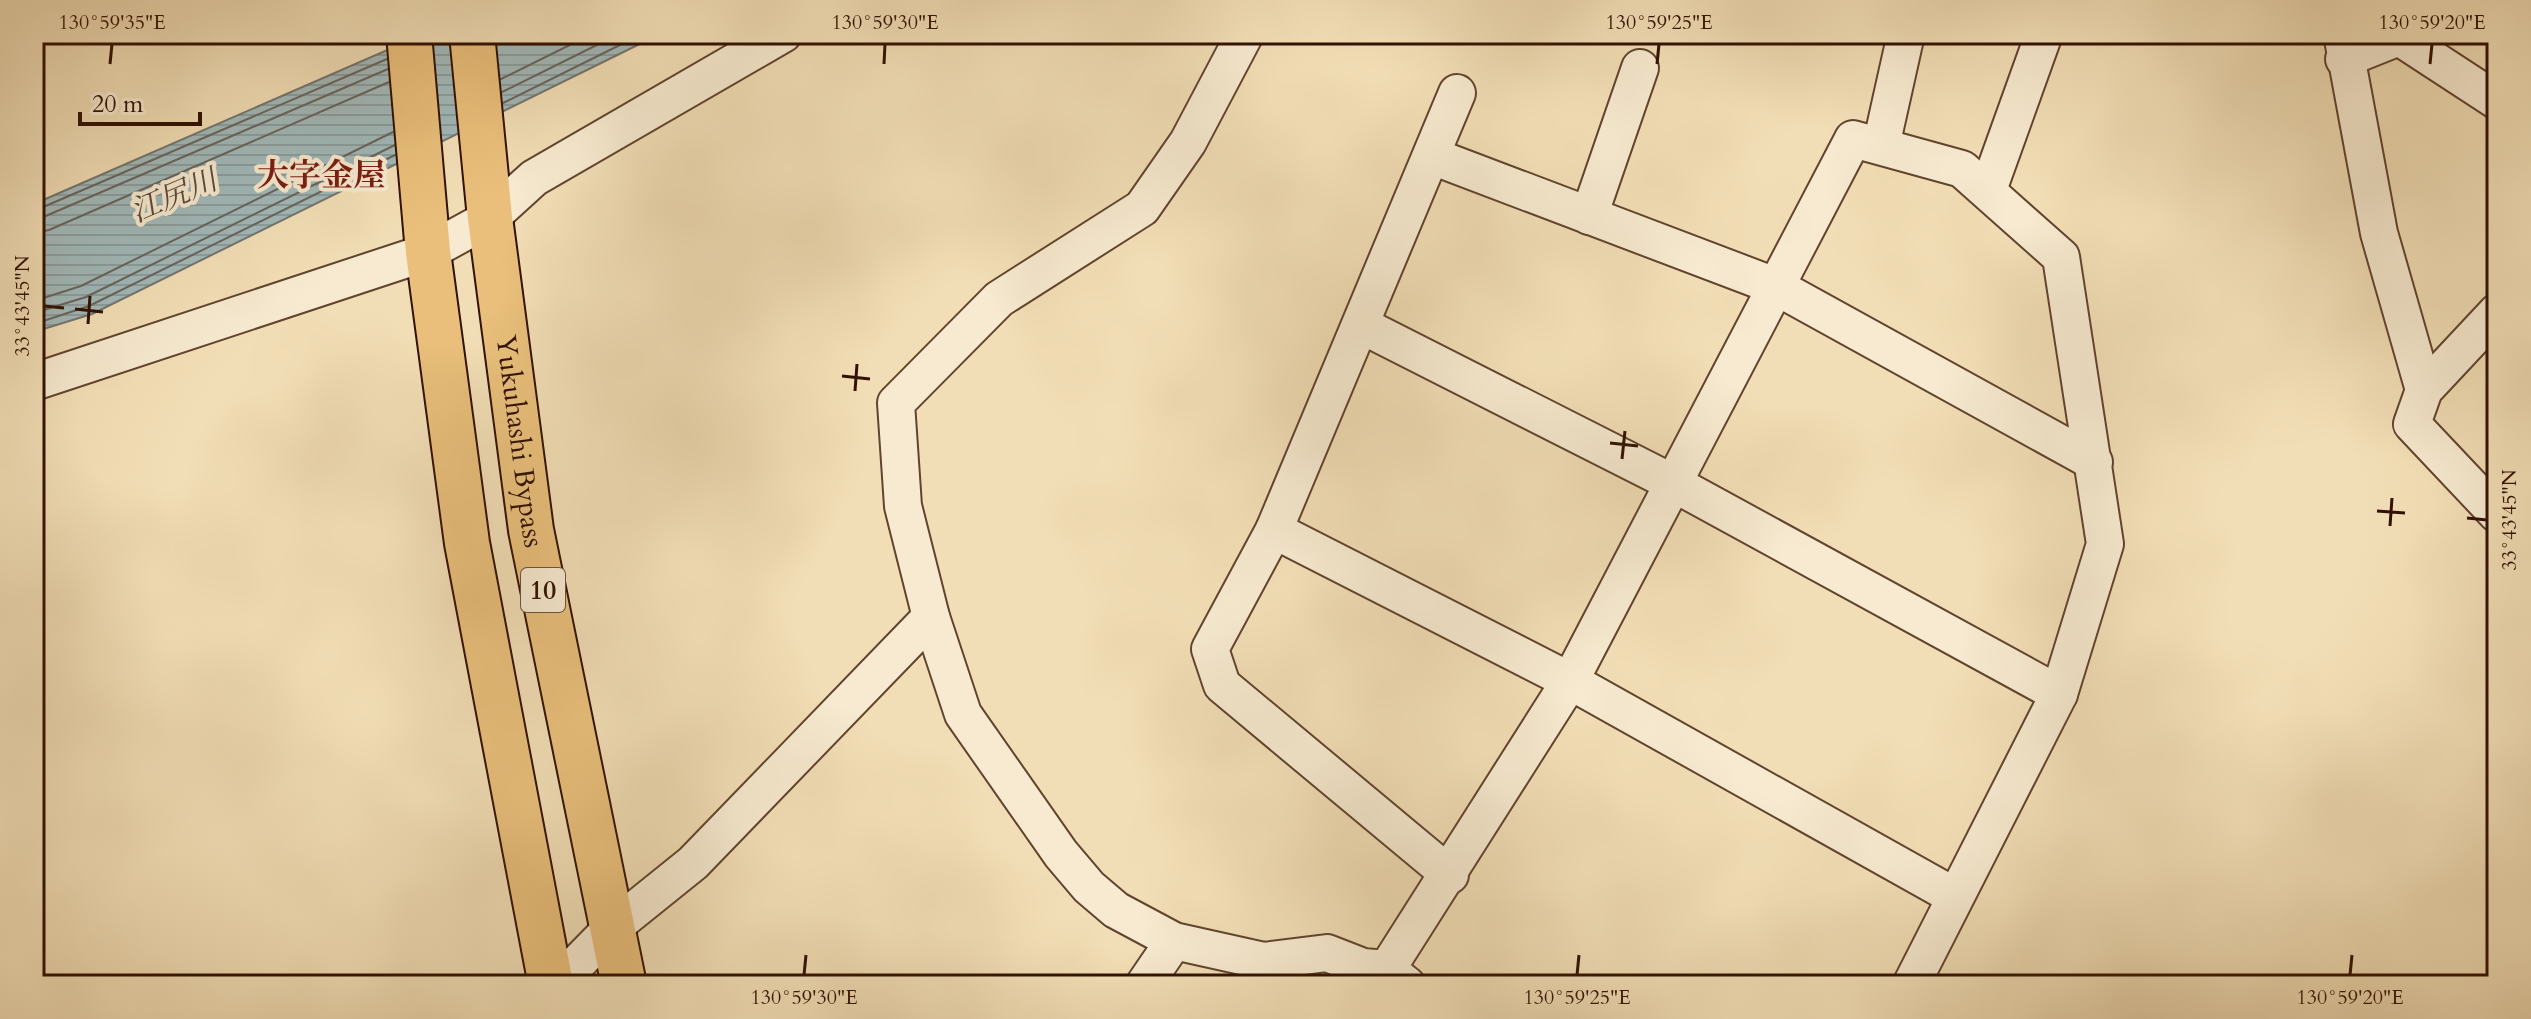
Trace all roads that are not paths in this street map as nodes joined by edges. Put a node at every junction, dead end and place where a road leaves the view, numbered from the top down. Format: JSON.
{"nodes":[{"id":1,"x":409,"y":34,"type":"edge"},
{"id":2,"x":472,"y":34,"type":"edge"},
{"id":3,"x":783,"y":34,"type":"edge"},
{"id":4,"x":1245,"y":34,"type":"edge"},
{"id":5,"x":1906,"y":34,"type":"edge"},
{"id":6,"x":2044,"y":34,"type":"edge"},
{"id":7,"x":2343,"y":47,"type":"edge"},
{"id":8,"x":1640,"y":68,"type":"dead end"},
{"id":9,"x":1457,"y":93,"type":"dead end"},
{"id":10,"x":2497,"y":101,"type":"edge"},
{"id":11,"x":1881,"y":146,"type":"junction"},
{"id":12,"x":1432,"y":156,"type":"junction"},
{"id":13,"x":1988,"y":190,"type":"junction"},
{"id":14,"x":489,"y":204,"type":"junction"},
{"id":15,"x":1589,"y":216,"type":"junction"},
{"id":16,"x":428,"y":252,"type":"junction"},
{"id":17,"x":1775,"y":286,"type":"junction"},
{"id":18,"x":2497,"y":312,"type":"edge"},
{"id":19,"x":1361,"y":325,"type":"junction"},
{"id":20,"x":34,"y":382,"type":"edge"},
{"id":21,"x":2424,"y":390,"type":"junction"},
{"id":22,"x":2094,"y":462,"type":"junction"},
{"id":23,"x":1673,"y":483,"type":"junction"},
{"id":24,"x":2497,"y":514,"type":"edge"},
{"id":25,"x":1274,"y":530,"type":"junction"},
{"id":26,"x":931,"y":617,"type":"junction"},
{"id":27,"x":1570,"y":681,"type":"junction"},
{"id":28,"x":2059,"y":694,"type":"junction"},
{"id":29,"x":1450,"y":875,"type":"junction"},
{"id":30,"x":1954,"y":896,"type":"junction"},
{"id":31,"x":611,"y":929,"type":"junction"},
{"id":32,"x":1174,"y":941,"type":"junction"},
{"id":33,"x":1377,"y":977,"type":"edge"},
{"id":34,"x":554,"y":985,"type":"edge"},
{"id":35,"x":624,"y":985,"type":"edge"},
{"id":36,"x":1144,"y":985,"type":"edge"},
{"id":37,"x":1911,"y":985,"type":"edge"}],
"edges":[{"from":1,"to":16,"type":"highway","number":"10"},
{"from":2,"to":14,"type":"highway","name":"Yukuhashi Bypass","number":"10"},
{"from":3,"to":14,"type":"street"},
{"from":4,"to":26,"type":"street"},
{"from":5,"to":11,"type":"street"},
{"from":6,"to":13,"type":"street"},
{"from":7,"to":10,"type":"street"},
{"from":7,"to":21,"type":"street"},
{"from":8,"to":15,"type":"street"},
{"from":9,"to":12,"type":"street"},
{"from":11,"to":13,"type":"street"},
{"from":11,"to":17,"type":"street"},
{"from":12,"to":15,"type":"street"},
{"from":12,"to":19,"type":"street"},
{"from":13,"to":22,"type":"street"},
{"from":14,"to":16,"type":"street"},
{"from":14,"to":31,"type":"highway","name":"Yukuhashi Bypass","number":"10"},
{"from":15,"to":17,"type":"street"},
{"from":16,"to":20,"type":"street"},
{"from":16,"to":34,"type":"highway","number":"10"},
{"from":17,"to":22,"type":"street"},
{"from":17,"to":23,"type":"street"},
{"from":18,"to":21,"type":"street"},
{"from":19,"to":23,"type":"street"},
{"from":19,"to":25,"type":"street"},
{"from":21,"to":24,"type":"street"},
{"from":22,"to":28,"type":"street"},
{"from":23,"to":27,"type":"street"},
{"from":23,"to":28,"type":"street"},
{"from":25,"to":27,"type":"street"},
{"from":25,"to":29,"type":"street"},
{"from":26,"to":31,"type":"street"},
{"from":26,"to":32,"type":"street"},
{"from":27,"to":29,"type":"street"},
{"from":27,"to":30,"type":"street"},
{"from":28,"to":30,"type":"street"},
{"from":29,"to":33,"type":"street"},
{"from":30,"to":37,"type":"street"},
{"from":31,"to":34,"type":"street"},
{"from":31,"to":35,"type":"highway","name":"Yukuhashi Bypass","number":"10"},
{"from":32,"to":33,"type":"street"},
{"from":32,"to":36,"type":"street"}]}
